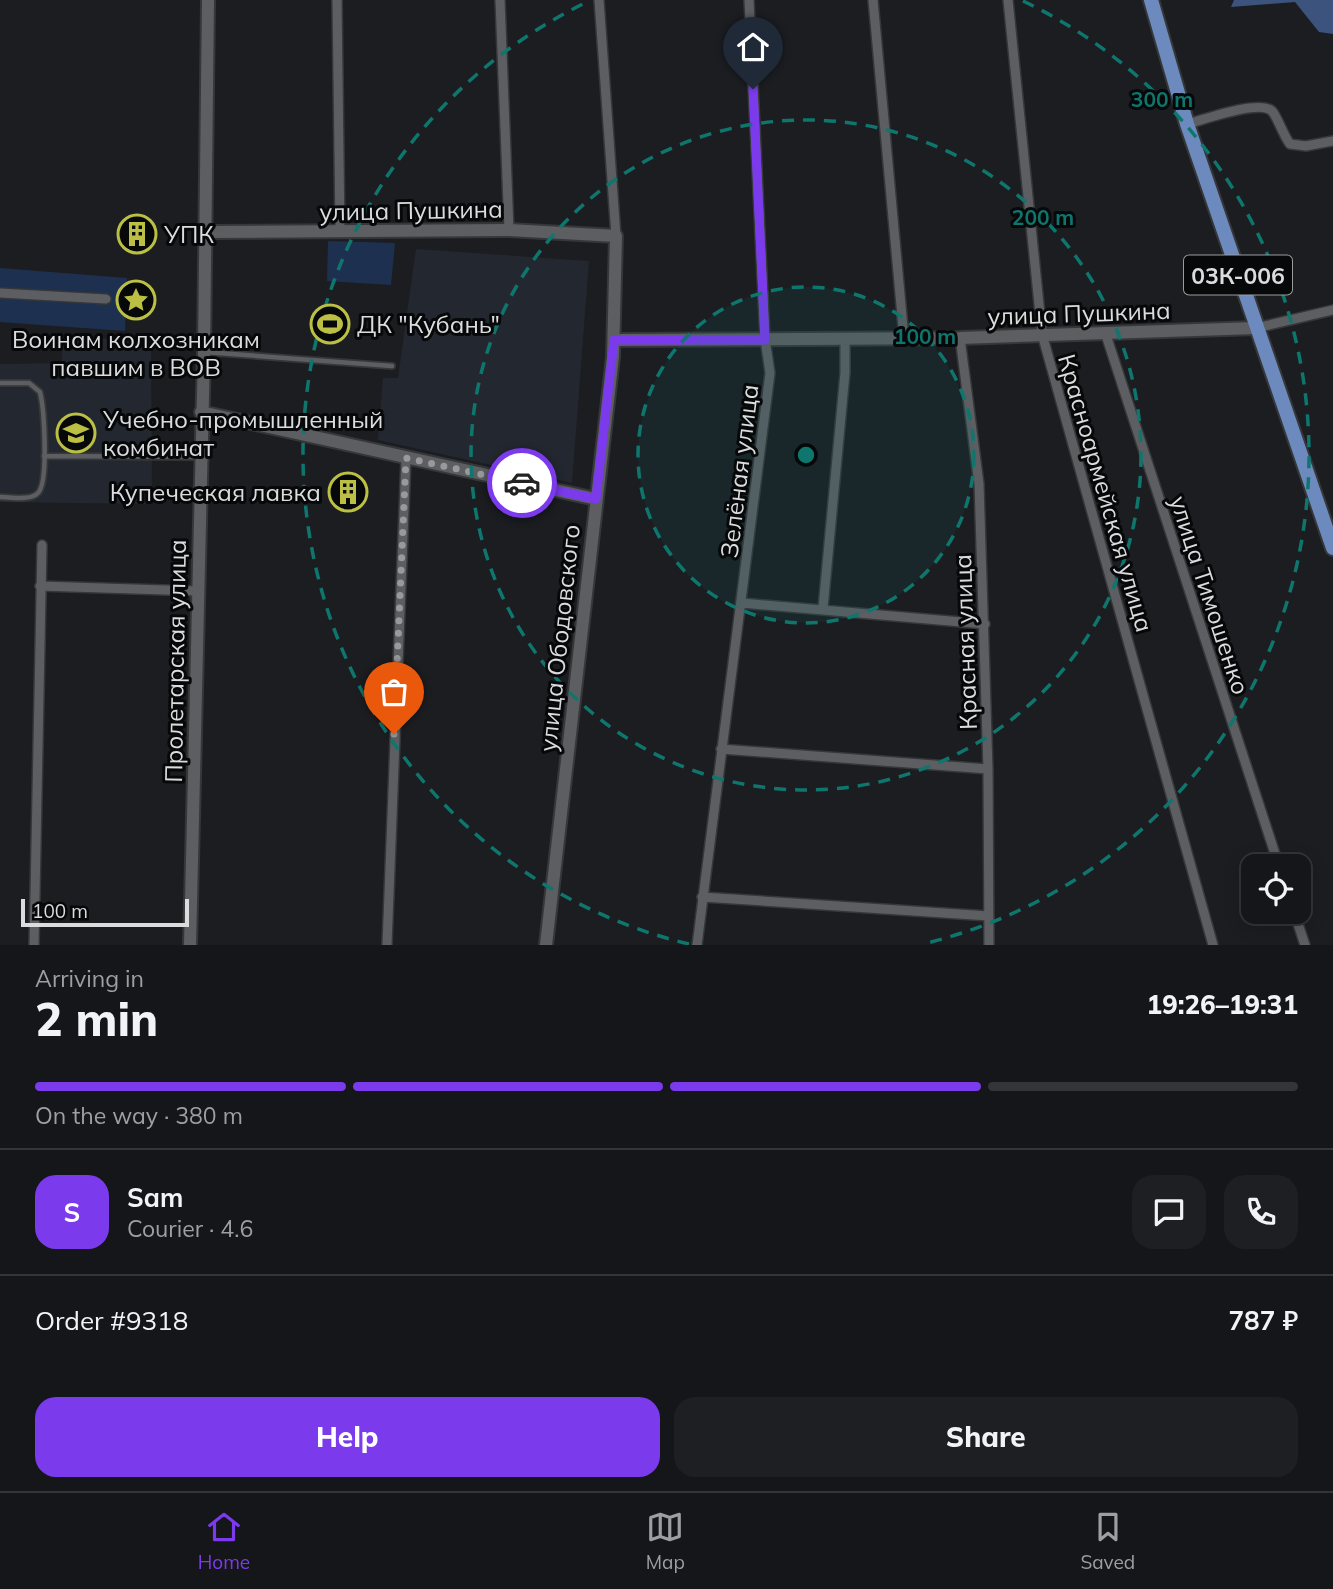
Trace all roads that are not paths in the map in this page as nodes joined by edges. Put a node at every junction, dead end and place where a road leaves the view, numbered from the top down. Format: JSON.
{"nodes":[{"id":1,"x":208,"y":0,"type":"edge"},
{"id":2,"x":337,"y":0,"type":"edge"},
{"id":3,"x":500,"y":0,"type":"edge"},
{"id":4,"x":599,"y":0,"type":"edge"},
{"id":5,"x":749,"y":0,"type":"edge"},
{"id":6,"x":873,"y":0,"type":"edge"},
{"id":7,"x":1008,"y":0,"type":"edge"},
{"id":8,"x":1151,"y":0,"type":"edge"},
{"id":9,"x":1187,"y":124,"type":"junction"},
{"id":10,"x":1333,"y":141,"type":"edge"},
{"id":11,"x":509,"y":230,"type":"junction"},
{"id":12,"x":206,"y":232,"type":"junction"},
{"id":13,"x":340,"y":232,"type":"junction"},
{"id":14,"x":617,"y":236,"type":"junction"},
{"id":15,"x":0,"y":293,"type":"edge"},
{"id":16,"x":106,"y":299,"type":"dead end"},
{"id":17,"x":1333,"y":310,"type":"edge"},
{"id":18,"x":1256,"y":328,"type":"junction"},
{"id":19,"x":1042,"y":334,"type":"junction"},
{"id":20,"x":1107,"y":335,"type":"junction"},
{"id":21,"x":845,"y":338,"type":"junction"},
{"id":22,"x":904,"y":338,"type":"junction"},
{"id":23,"x":960,"y":338,"type":"junction"},
{"id":24,"x":614,"y":340,"type":"junction"},
{"id":25,"x":765,"y":340,"type":"junction"},
{"id":26,"x":204,"y":352,"type":"junction"},
{"id":27,"x":391,"y":366,"type":"dead end"},
{"id":28,"x":0,"y":383,"type":"edge"},
{"id":29,"x":201,"y":412,"type":"junction"},
{"id":30,"x":44,"y":456,"type":"junction"},
{"id":31,"x":200,"y":457,"type":"junction"},
{"id":32,"x":406,"y":458,"type":"junction"},
{"id":33,"x":0,"y":497,"type":"edge"},
{"id":34,"x":596,"y":499,"type":"junction"},
{"id":35,"x":42,"y":545,"type":"dead end"},
{"id":36,"x":1333,"y":548,"type":"edge"},
{"id":37,"x":40,"y":586,"type":"junction"},
{"id":38,"x":197,"y":590,"type":"junction"},
{"id":39,"x":742,"y":603,"type":"junction"},
{"id":40,"x":823,"y":608,"type":"junction"},
{"id":41,"x":985,"y":624,"type":"junction"},
{"id":42,"x":721,"y":749,"type":"junction"},
{"id":43,"x":988,"y":769,"type":"junction"},
{"id":44,"x":1275,"y":854,"type":"edge"},
{"id":45,"x":702,"y":897,"type":"junction"},
{"id":46,"x":989,"y":916,"type":"junction"},
{"id":47,"x":1298,"y":924,"type":"edge"},
{"id":48,"x":34,"y":945,"type":"edge"},
{"id":49,"x":190,"y":945,"type":"edge"},
{"id":50,"x":387,"y":945,"type":"edge"},
{"id":51,"x":546,"y":945,"type":"edge"},
{"id":52,"x":697,"y":945,"type":"edge"},
{"id":53,"x":989,"y":945,"type":"edge"},
{"id":54,"x":1213,"y":945,"type":"edge"},
{"id":55,"x":1304,"y":945,"type":"edge"}],
"edges":[{"from":1,"to":12,"type":"street","name":"Пролетарская улица"},
{"from":2,"to":13,"type":"street"},
{"from":3,"to":11,"type":"street"},
{"from":4,"to":14,"type":"street","name":"улица Ободовского"},
{"from":5,"to":25,"type":"street","name":"Зелёная улица"},
{"from":6,"to":22,"type":"street"},
{"from":7,"to":19,"type":"street","name":"Красноармейская улица"},
{"from":8,"to":9,"type":"main road","number":"03К-006"},
{"from":9,"to":10,"type":"street"},
{"from":9,"to":18,"type":"main road","number":"03К-006"},
{"from":11,"to":13,"type":"street","name":"улица Пушкина"},
{"from":11,"to":14,"type":"street","name":"улица Пушкина"},
{"from":12,"to":13,"type":"street","name":"улица Пушкина"},
{"from":12,"to":26,"type":"street","name":"Пролетарская улица"},
{"from":14,"to":24,"type":"street","name":"улица Ободовского"},
{"from":15,"to":16,"type":"street"},
{"from":17,"to":18,"type":"street","name":"улица Пушкина"},
{"from":18,"to":20,"type":"street","name":"улица Пушкина"},
{"from":18,"to":36,"type":"main road","number":"03К-006"},
{"from":19,"to":20,"type":"street","name":"улица Пушкина"},
{"from":19,"to":23,"type":"street","name":"улица Пушкина"},
{"from":19,"to":54,"type":"street","name":"Красноармейская улица"},
{"from":20,"to":44,"type":"street","name":"улица Тимошенко"},
{"from":21,"to":22,"type":"street","name":"улица Пушкина"},
{"from":21,"to":25,"type":"street","name":"улица Пушкина"},
{"from":21,"to":40,"type":"street"},
{"from":22,"to":23,"type":"street","name":"улица Пушкина"},
{"from":23,"to":41,"type":"street","name":"Красная улица"},
{"from":24,"to":25,"type":"street","name":"улица Пушкина"},
{"from":24,"to":34,"type":"street","name":"улица Ободовского"},
{"from":25,"to":39,"type":"street","name":"Зелёная улица"},
{"from":26,"to":27,"type":"lane"},
{"from":26,"to":29,"type":"street","name":"Пролетарская улица"},
{"from":28,"to":30,"type":"lane"},
{"from":29,"to":31,"type":"street","name":"Пролетарская улица"},
{"from":29,"to":32,"type":"street"},
{"from":30,"to":31,"type":"lane"},
{"from":30,"to":33,"type":"lane"},
{"from":31,"to":38,"type":"street","name":"Пролетарская улица"},
{"from":32,"to":34,"type":"street"},
{"from":32,"to":50,"type":"street"},
{"from":34,"to":51,"type":"street","name":"улица Ободовского"},
{"from":35,"to":37,"type":"street"},
{"from":37,"to":38,"type":"street"},
{"from":37,"to":48,"type":"street"},
{"from":38,"to":49,"type":"street","name":"Пролетарская улица"},
{"from":39,"to":40,"type":"street"},
{"from":39,"to":42,"type":"street","name":"Зелёная улица"},
{"from":40,"to":41,"type":"street"},
{"from":41,"to":43,"type":"street","name":"Красная улица"},
{"from":42,"to":43,"type":"street"},
{"from":42,"to":45,"type":"street","name":"Зелёная улица"},
{"from":43,"to":46,"type":"street","name":"Красная улица"},
{"from":45,"to":46,"type":"street"},
{"from":45,"to":52,"type":"street","name":"Зелёная улица"},
{"from":46,"to":53,"type":"street","name":"Красная улица"},
{"from":47,"to":55,"type":"street"}]}
